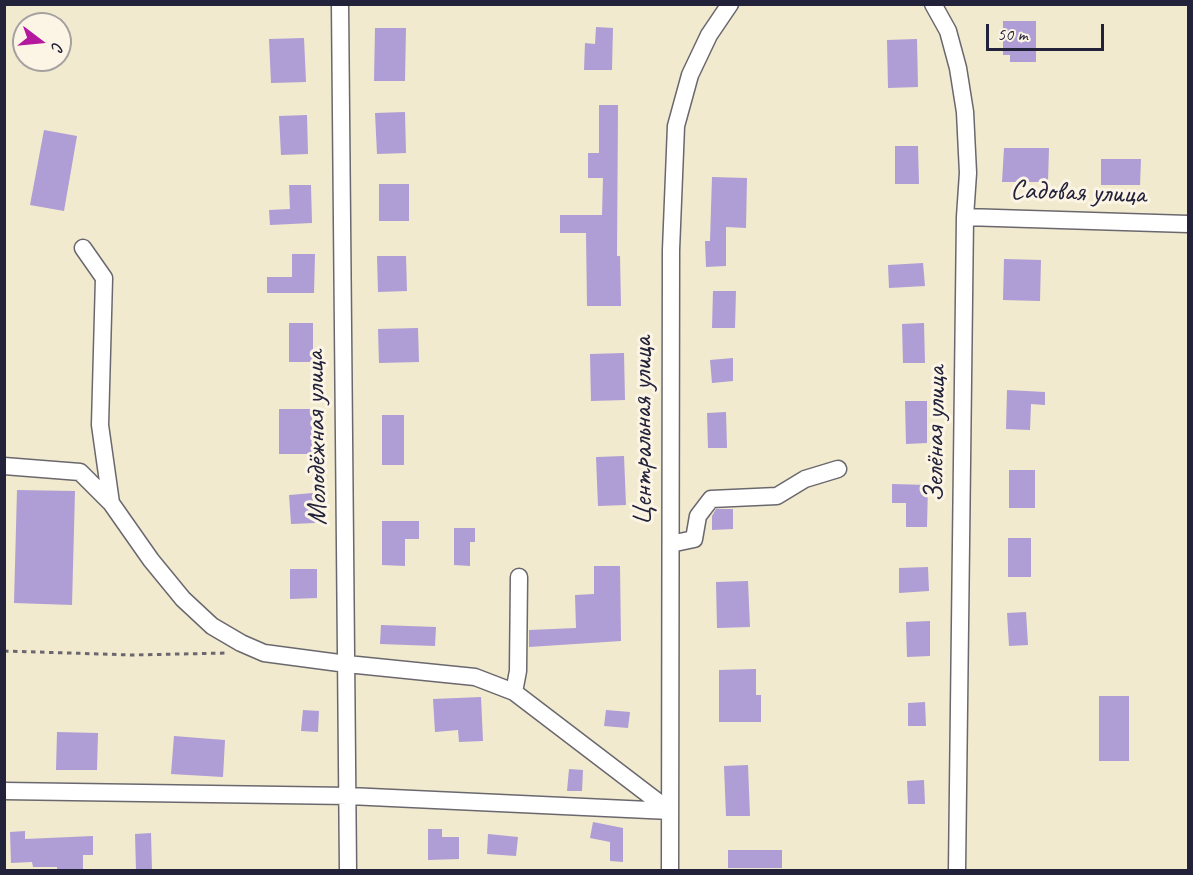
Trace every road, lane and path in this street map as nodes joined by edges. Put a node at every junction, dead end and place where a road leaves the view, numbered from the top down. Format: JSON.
{"nodes":[{"id":1,"x":340,"y":4,"type":"edge"},
{"id":2,"x":730,"y":4,"type":"edge"},
{"id":3,"x":933,"y":4,"type":"edge"},
{"id":4,"x":965,"y":217,"type":"junction"},
{"id":5,"x":1188,"y":224,"type":"edge"},
{"id":6,"x":83,"y":248,"type":"dead end"},
{"id":7,"x":4,"y":466,"type":"edge"},
{"id":8,"x":838,"y":468,"type":"dead end"},
{"id":9,"x":111,"y":503,"type":"junction"},
{"id":10,"x":675,"y":543,"type":"dead end"},
{"id":11,"x":519,"y":577,"type":"dead end"},
{"id":12,"x":4,"y":651,"type":"edge"},
{"id":13,"x":228,"y":653,"type":"dead end"},
{"id":14,"x":347,"y":664,"type":"junction"},
{"id":15,"x":514,"y":692,"type":"junction"},
{"id":16,"x":4,"y":791,"type":"edge"},
{"id":17,"x":349,"y":795,"type":"junction"},
{"id":18,"x":670,"y":811,"type":"junction"},
{"id":19,"x":348,"y":870,"type":"edge"},
{"id":20,"x":670,"y":870,"type":"edge"},
{"id":21,"x":957,"y":870,"type":"edge"}],
"edges":[{"from":1,"to":14,"type":"street","name":"Молодёжная улица"},
{"from":2,"to":18,"type":"street","name":"Центральная улица"},
{"from":3,"to":4,"type":"street","name":"Зелёная улица"},
{"from":4,"to":5,"type":"street","name":"Садовая улица"},
{"from":4,"to":21,"type":"street","name":"Зелёная улица"},
{"from":6,"to":9,"type":"street"},
{"from":7,"to":9,"type":"street"},
{"from":8,"to":10,"type":"street"},
{"from":9,"to":14,"type":"street"},
{"from":11,"to":15,"type":"street"},
{"from":12,"to":13,"type":"path"},
{"from":14,"to":15,"type":"street"},
{"from":14,"to":17,"type":"street","name":"Молодёжная улица"},
{"from":15,"to":18,"type":"street"},
{"from":16,"to":17,"type":"street"},
{"from":17,"to":18,"type":"street"},
{"from":17,"to":19,"type":"street","name":"Молодёжная улица"},
{"from":18,"to":20,"type":"street","name":"Центральная улица"}]}
